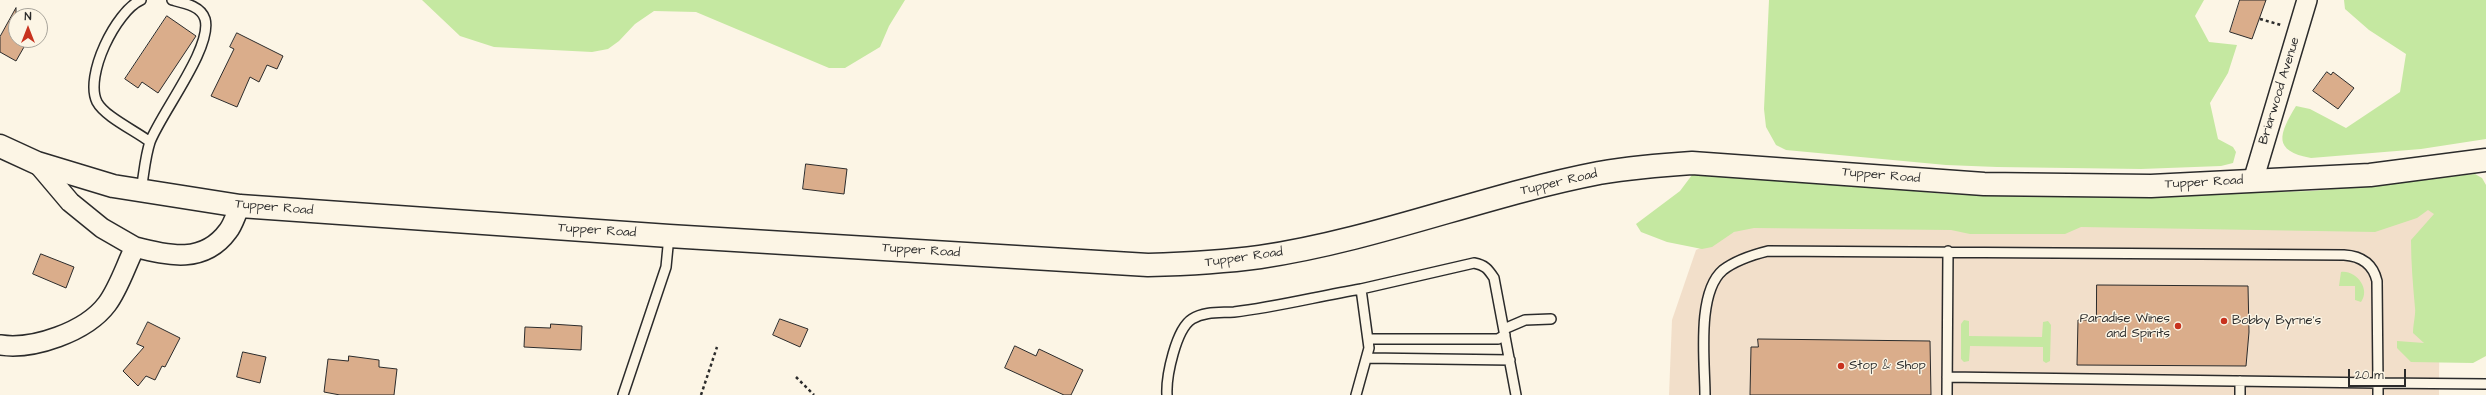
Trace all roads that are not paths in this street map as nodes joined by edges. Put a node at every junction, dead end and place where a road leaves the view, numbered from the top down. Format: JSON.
{"nodes":[{"id":1,"x":141,"y":0,"type":"edge"},
{"id":2,"x":172,"y":0,"type":"edge"},
{"id":3,"x":2307,"y":0,"type":"edge"},
{"id":4,"x":150,"y":142,"type":"junction"},
{"id":5,"x":0,"y":146,"type":"edge"},
{"id":6,"x":2486,"y":160,"type":"edge"},
{"id":7,"x":37,"y":163,"type":"junction"},
{"id":8,"x":2253,"y":181,"type":"junction"},
{"id":9,"x":141,"y":190,"type":"junction"},
{"id":10,"x":240,"y":206,"type":"junction"},
{"id":11,"x":669,"y":236,"type":"junction"},
{"id":12,"x":135,"y":247,"type":"junction"},
{"id":13,"x":1948,"y":252,"type":"junction"},
{"id":14,"x":1361,"y":289,"type":"junction"},
{"id":15,"x":1551,"y":319,"type":"dead end"},
{"id":16,"x":1505,"y":332,"type":"junction"},
{"id":17,"x":1368,"y":340,"type":"junction"},
{"id":18,"x":0,"y":345,"type":"edge"},
{"id":19,"x":1367,"y":358,"type":"junction"},
{"id":20,"x":1510,"y":360,"type":"junction"},
{"id":21,"x":1947,"y":377,"type":"junction"},
{"id":22,"x":2240,"y":381,"type":"junction"},
{"id":23,"x":2378,"y":383,"type":"junction"},
{"id":24,"x":2486,"y":384,"type":"edge"},
{"id":25,"x":623,"y":395,"type":"edge"},
{"id":26,"x":1167,"y":395,"type":"edge"},
{"id":27,"x":1356,"y":395,"type":"edge"},
{"id":28,"x":1516,"y":395,"type":"edge"},
{"id":29,"x":1705,"y":395,"type":"edge"},
{"id":30,"x":1947,"y":395,"type":"edge"},
{"id":31,"x":2240,"y":395,"type":"edge"},
{"id":32,"x":2378,"y":395,"type":"edge"}],
"edges":[{"from":1,"to":4,"type":"lane"},
{"from":2,"to":4,"type":"lane"},
{"from":3,"to":8,"type":"street","name":"Briarwood Avenue"},
{"from":4,"to":9,"type":"lane"},
{"from":5,"to":7,"type":"main road","name":"Tupper Road"},
{"from":6,"to":8,"type":"main road","name":"Tupper Road"},
{"from":7,"to":9,"type":"main road","name":"Tupper Road"},
{"from":7,"to":12,"type":"street"},
{"from":8,"to":11,"type":"main road","name":"Tupper Road"},
{"from":9,"to":10,"type":"main road","name":"Tupper Road"},
{"from":10,"to":11,"type":"main road","name":"Tupper Road"},
{"from":10,"to":12,"type":"street"},
{"from":11,"to":25,"type":"lane"},
{"from":12,"to":18,"type":"street"},
{"from":13,"to":21,"type":"lane"},
{"from":13,"to":23,"type":"lane"},
{"from":13,"to":29,"type":"lane"},
{"from":14,"to":16,"type":"lane"},
{"from":14,"to":17,"type":"lane"},
{"from":14,"to":26,"type":"lane"},
{"from":15,"to":16,"type":"lane"},
{"from":16,"to":17,"type":"lane"},
{"from":16,"to":20,"type":"lane"},
{"from":17,"to":19,"type":"lane"},
{"from":19,"to":20,"type":"lane"},
{"from":19,"to":27,"type":"lane"},
{"from":20,"to":28,"type":"lane"},
{"from":21,"to":22,"type":"lane"},
{"from":21,"to":30,"type":"lane"},
{"from":22,"to":23,"type":"lane"},
{"from":22,"to":31,"type":"lane"},
{"from":23,"to":24,"type":"lane"},
{"from":23,"to":32,"type":"lane"}]}
